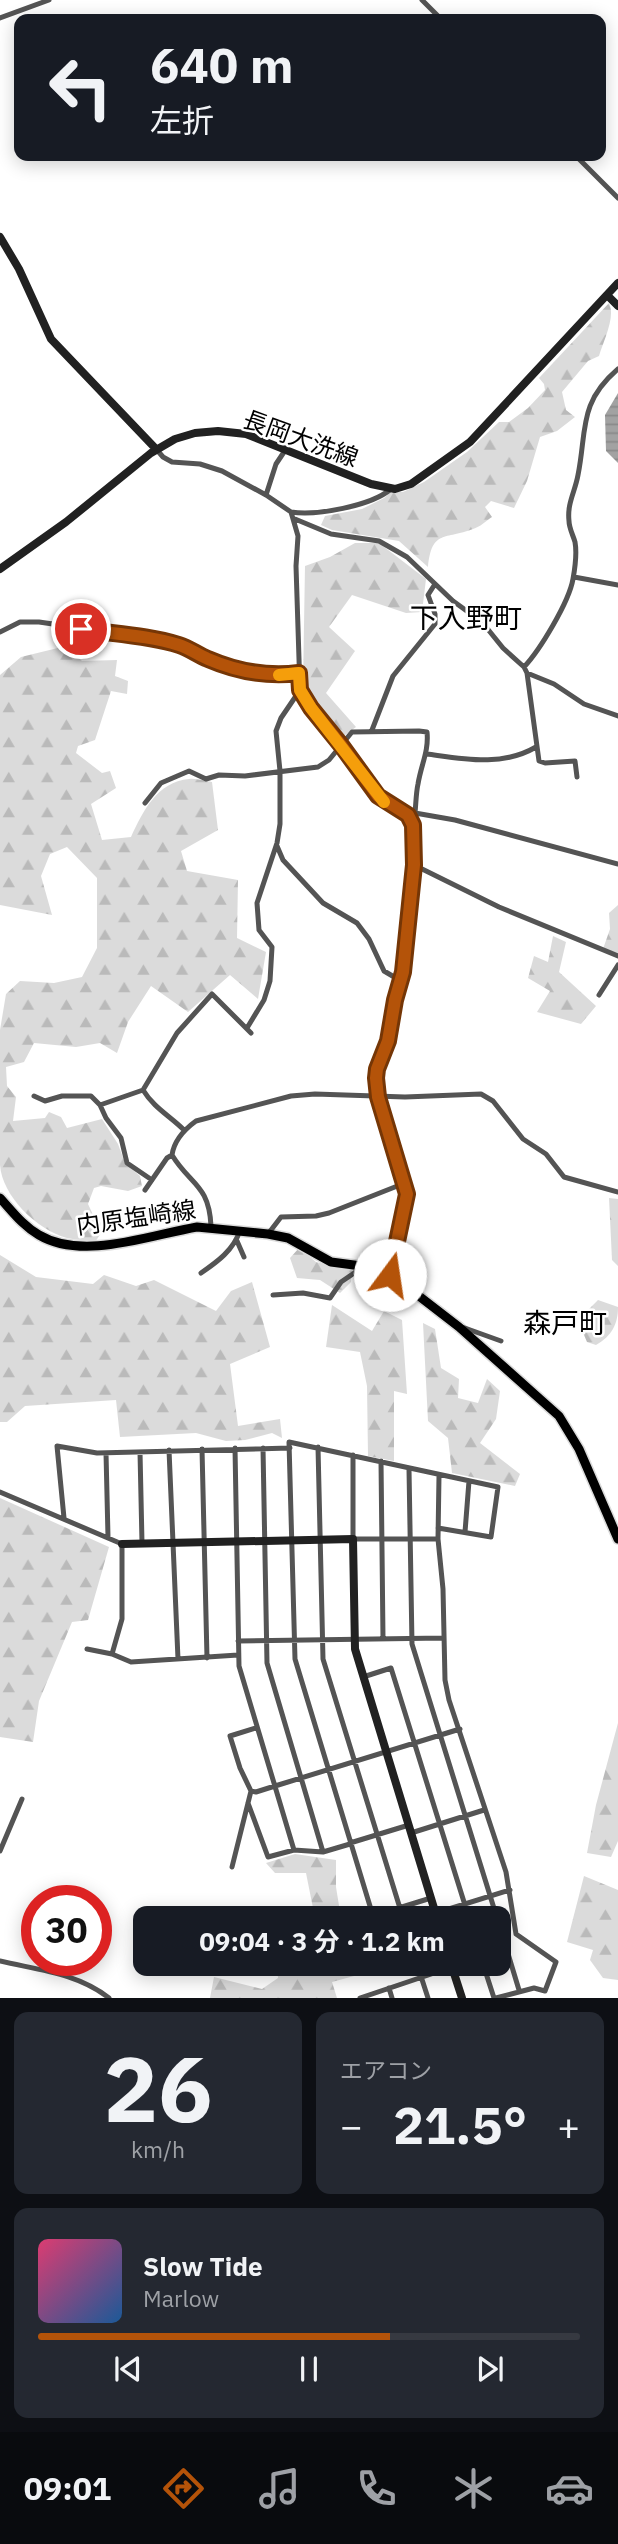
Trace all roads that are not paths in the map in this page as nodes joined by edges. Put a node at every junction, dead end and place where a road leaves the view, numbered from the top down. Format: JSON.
{"nodes":[{"id":1,"x":49,"y":0,"type":"edge"},
{"id":2,"x":422,"y":0,"type":"edge"},
{"id":3,"x":436,"y":14,"type":"edge"},
{"id":4,"x":0,"y":18,"type":"edge"},
{"id":5,"x":581,"y":161,"type":"edge"},
{"id":6,"x":618,"y":198,"type":"edge"},
{"id":7,"x":0,"y":237,"type":"edge"},
{"id":8,"x":618,"y":283,"type":"edge"},
{"id":9,"x":607,"y":295,"type":"junction"},
{"id":10,"x":618,"y":306,"type":"edge"},
{"id":11,"x":618,"y":369,"type":"edge"},
{"id":12,"x":156,"y":449,"type":"junction"},
{"id":13,"x":286,"y":449,"type":"junction"},
{"id":14,"x":391,"y":489,"type":"junction"},
{"id":15,"x":266,"y":495,"type":"junction"},
{"id":16,"x":291,"y":512,"type":"junction"},
{"id":17,"x":295,"y":519,"type":"junction"},
{"id":18,"x":0,"y":569,"type":"edge"},
{"id":19,"x":574,"y":578,"type":"junction"},
{"id":20,"x":435,"y":583,"type":"junction"},
{"id":21,"x":618,"y":585,"type":"edge"},
{"id":22,"x":0,"y":632,"type":"edge"},
{"id":23,"x":526,"y":670,"type":"junction"},
{"id":24,"x":299,"y":673,"type":"junction"},
{"id":25,"x":300,"y":690,"type":"junction"},
{"id":26,"x":618,"y":716,"type":"edge"},
{"id":27,"x":372,"y":730,"type":"junction"},
{"id":28,"x":341,"y":745,"type":"junction"},
{"id":29,"x":536,"y":747,"type":"junction"},
{"id":30,"x":427,"y":754,"type":"junction"},
{"id":31,"x":280,"y":771,"type":"junction"},
{"id":32,"x":577,"y":777,"type":"dead end"},
{"id":33,"x":145,"y":803,"type":"dead end"},
{"id":34,"x":411,"y":814,"type":"junction"},
{"id":35,"x":277,"y":843,"type":"junction"},
{"id":36,"x":618,"y":864,"type":"edge"},
{"id":37,"x":414,"y":865,"type":"junction"},
{"id":38,"x":618,"y":956,"type":"edge"},
{"id":39,"x":618,"y":965,"type":"edge"},
{"id":40,"x":401,"y":981,"type":"junction"},
{"id":41,"x":599,"y":995,"type":"dead end"},
{"id":42,"x":143,"y":1090,"type":"junction"},
{"id":43,"x":34,"y":1096,"type":"dead end"},
{"id":44,"x":378,"y":1097,"type":"junction"},
{"id":45,"x":100,"y":1105,"type":"junction"},
{"id":46,"x":184,"y":1130,"type":"junction"},
{"id":47,"x":172,"y":1155,"type":"junction"},
{"id":48,"x":152,"y":1180,"type":"junction"},
{"id":49,"x":405,"y":1183,"type":"junction"},
{"id":50,"x":145,"y":1190,"type":"dead end"},
{"id":51,"x":618,"y":1192,"type":"edge"},
{"id":52,"x":0,"y":1198,"type":"edge"},
{"id":53,"x":211,"y":1226,"type":"junction"},
{"id":54,"x":240,"y":1230,"type":"junction"},
{"id":55,"x":268,"y":1234,"type":"junction"},
{"id":56,"x":237,"y":1241,"type":"junction"},
{"id":57,"x":244,"y":1257,"type":"dead end"},
{"id":58,"x":363,"y":1267,"type":"junction"},
{"id":59,"x":201,"y":1273,"type":"dead end"},
{"id":60,"x":390,"y":1275,"type":"junction"},
{"id":61,"x":272,"y":1295,"type":"dead end"},
{"id":62,"x":459,"y":1327,"type":"junction"},
{"id":63,"x":500,"y":1341,"type":"dead end"},
{"id":64,"x":318,"y":1447,"type":"junction"},
{"id":65,"x":235,"y":1448,"type":"junction"},
{"id":66,"x":263,"y":1448,"type":"junction"},
{"id":67,"x":290,"y":1448,"type":"junction"},
{"id":68,"x":202,"y":1449,"type":"junction"},
{"id":69,"x":169,"y":1450,"type":"junction"},
{"id":70,"x":140,"y":1452,"type":"junction"},
{"id":71,"x":106,"y":1453,"type":"junction"},
{"id":72,"x":352,"y":1455,"type":"junction"},
{"id":73,"x":381,"y":1461,"type":"junction"},
{"id":74,"x":410,"y":1469,"type":"junction"},
{"id":75,"x":439,"y":1476,"type":"junction"},
{"id":76,"x":468,"y":1481,"type":"junction"},
{"id":77,"x":0,"y":1492,"type":"edge"},
{"id":78,"x":64,"y":1518,"type":"junction"},
{"id":79,"x":438,"y":1528,"type":"junction"},
{"id":80,"x":464,"y":1532,"type":"junction"},
{"id":81,"x":108,"y":1537,"type":"junction"},
{"id":82,"x":353,"y":1539,"type":"junction"},
{"id":83,"x":383,"y":1539,"type":"junction"},
{"id":84,"x":410,"y":1539,"type":"junction"},
{"id":85,"x":438,"y":1539,"type":"junction"},
{"id":86,"x":618,"y":1539,"type":"edge"},
{"id":87,"x":292,"y":1540,"type":"junction"},
{"id":88,"x":321,"y":1540,"type":"junction"},
{"id":89,"x":236,"y":1541,"type":"junction"},
{"id":90,"x":264,"y":1541,"type":"junction"},
{"id":91,"x":172,"y":1542,"type":"junction"},
{"id":92,"x":206,"y":1542,"type":"junction"},
{"id":93,"x":142,"y":1543,"type":"junction"},
{"id":94,"x":122,"y":1544,"type":"junction"},
{"id":95,"x":383,"y":1638,"type":"junction"},
{"id":96,"x":412,"y":1638,"type":"junction"},
{"id":97,"x":443,"y":1638,"type":"junction"},
{"id":98,"x":321,"y":1639,"type":"junction"},
{"id":99,"x":354,"y":1639,"type":"junction"},
{"id":100,"x":265,"y":1640,"type":"junction"},
{"id":101,"x":293,"y":1640,"type":"junction"},
{"id":102,"x":238,"y":1641,"type":"junction"},
{"id":103,"x":87,"y":1649,"type":"dead end"},
{"id":104,"x":112,"y":1654,"type":"junction"},
{"id":105,"x":238,"y":1655,"type":"junction"},
{"id":106,"x":207,"y":1658,"type":"junction"},
{"id":107,"x":178,"y":1659,"type":"junction"},
{"id":108,"x":363,"y":1677,"type":"junction"},
{"id":109,"x":256,"y":1728,"type":"junction"},
{"id":110,"x":460,"y":1729,"type":"junction"},
{"id":111,"x":441,"y":1735,"type":"junction"},
{"id":112,"x":415,"y":1743,"type":"junction"},
{"id":113,"x":386,"y":1752,"type":"junction"},
{"id":114,"x":355,"y":1762,"type":"junction"},
{"id":115,"x":328,"y":1770,"type":"junction"},
{"id":116,"x":301,"y":1778,"type":"junction"},
{"id":117,"x":275,"y":1786,"type":"junction"},
{"id":118,"x":251,"y":1791,"type":"junction"},
{"id":119,"x":22,"y":1798,"type":"dead end"},
{"id":120,"x":248,"y":1803,"type":"junction"},
{"id":121,"x":484,"y":1810,"type":"junction"},
{"id":122,"x":466,"y":1816,"type":"junction"},
{"id":123,"x":439,"y":1824,"type":"junction"},
{"id":124,"x":410,"y":1829,"type":"junction"},
{"id":125,"x":377,"y":1835,"type":"junction"},
{"id":126,"x":350,"y":1844,"type":"junction"},
{"id":127,"x":294,"y":1850,"type":"junction"},
{"id":128,"x":0,"y":1851,"type":"edge"},
{"id":129,"x":323,"y":1852,"type":"junction"},
{"id":130,"x":232,"y":1867,"type":"dead end"},
{"id":131,"x":510,"y":1890,"type":"junction"},
{"id":132,"x":491,"y":1897,"type":"junction"},
{"id":133,"x":431,"y":1898,"type":"junction"},
{"id":134,"x":464,"y":1904,"type":"junction"},
{"id":135,"x":370,"y":1906,"type":"edge"},
{"id":136,"x":399,"y":1906,"type":"edge"},
{"id":137,"x":406,"y":1906,"type":"edge"},
{"id":138,"x":434,"y":1906,"type":"edge"},
{"id":139,"x":460,"y":1906,"type":"edge"},
{"id":140,"x":494,"y":1906,"type":"edge"},
{"id":141,"x":0,"y":1961,"type":"edge"},
{"id":142,"x":511,"y":1964,"type":"edge"},
{"id":143,"x":455,"y":1976,"type":"edge"},
{"id":144,"x":487,"y":1976,"type":"edge"},
{"id":145,"x":421,"y":1977,"type":"joint"},
{"id":146,"x":389,"y":1988,"type":"junction"},
{"id":147,"x":519,"y":1990,"type":"junction"},
{"id":148,"x":109,"y":1998,"type":"edge"},
{"id":149,"x":360,"y":1998,"type":"edge"},
{"id":150,"x":393,"y":1998,"type":"edge"},
{"id":151,"x":428,"y":1998,"type":"edge"},
{"id":152,"x":462,"y":1998,"type":"edge"},
{"id":153,"x":495,"y":1998,"type":"edge"}],
"edges":[{"from":1,"to":4,"type":"street"},
{"from":2,"to":3,"type":"street"},
{"from":5,"to":6,"type":"street"},
{"from":7,"to":12,"type":"main road"},
{"from":8,"to":9,"type":"main road"},
{"from":9,"to":10,"type":"main road"},
{"from":9,"to":14,"type":"main road"},
{"from":11,"to":19,"type":"street"},
{"from":12,"to":13,"type":"main road","name":"長岡大洗線"},
{"from":12,"to":15,"type":"street"},
{"from":12,"to":18,"type":"main road","name":"長岡大洗線"},
{"from":13,"to":14,"type":"main road","name":"長岡大洗線"},
{"from":13,"to":15,"type":"street"},
{"from":14,"to":16,"type":"street"},
{"from":15,"to":16,"type":"street"},
{"from":16,"to":17,"type":"street"},
{"from":17,"to":20,"type":"street"},
{"from":17,"to":24,"type":"street"},
{"from":19,"to":21,"type":"street"},
{"from":19,"to":23,"type":"street"},
{"from":20,"to":23,"type":"street"},
{"from":20,"to":27,"type":"street"},
{"from":22,"to":24,"type":"street"},
{"from":23,"to":26,"type":"street"},
{"from":23,"to":29,"type":"street"},
{"from":24,"to":25,"type":"street"},
{"from":25,"to":28,"type":"street"},
{"from":25,"to":31,"type":"street"},
{"from":27,"to":28,"type":"street"},
{"from":27,"to":30,"type":"street"},
{"from":28,"to":31,"type":"street"},
{"from":28,"to":34,"type":"main road"},
{"from":29,"to":30,"type":"street"},
{"from":29,"to":32,"type":"street"},
{"from":30,"to":34,"type":"street"},
{"from":31,"to":33,"type":"street"},
{"from":31,"to":35,"type":"street"},
{"from":34,"to":36,"type":"street"},
{"from":34,"to":37,"type":"street"},
{"from":35,"to":40,"type":"street"},
{"from":35,"to":42,"type":"street"},
{"from":37,"to":38,"type":"street"},
{"from":37,"to":40,"type":"street"},
{"from":39,"to":41,"type":"street"},
{"from":40,"to":44,"type":"street"},
{"from":42,"to":45,"type":"street"},
{"from":42,"to":46,"type":"street"},
{"from":43,"to":45,"type":"street"},
{"from":44,"to":46,"type":"street"},
{"from":44,"to":49,"type":"street"},
{"from":44,"to":51,"type":"street"},
{"from":45,"to":48,"type":"street"},
{"from":46,"to":47,"type":"street"},
{"from":47,"to":48,"type":"street"},
{"from":47,"to":53,"type":"street"},
{"from":48,"to":50,"type":"street"},
{"from":49,"to":55,"type":"street"},
{"from":49,"to":60,"type":"street"},
{"from":52,"to":53,"type":"main road","name":"内原塩崎線"},
{"from":53,"to":54,"type":"main road","name":"内原塩崎線"},
{"from":54,"to":55,"type":"main road","name":"内原塩崎線"},
{"from":54,"to":56,"type":"street"},
{"from":55,"to":58,"type":"main road","name":"内原塩崎線"},
{"from":56,"to":57,"type":"street"},
{"from":56,"to":59,"type":"street"},
{"from":58,"to":60,"type":"main road","name":"内原塩崎線"},
{"from":58,"to":61,"type":"street"},
{"from":60,"to":62,"type":"main road","name":"内原塩崎線"},
{"from":62,"to":63,"type":"street"},
{"from":62,"to":86,"type":"main road","name":"内原塩崎線"},
{"from":64,"to":67,"type":"street"},
{"from":64,"to":72,"type":"street"},
{"from":64,"to":88,"type":"street"},
{"from":65,"to":66,"type":"street"},
{"from":65,"to":68,"type":"street"},
{"from":65,"to":89,"type":"street"},
{"from":66,"to":67,"type":"street"},
{"from":66,"to":90,"type":"street"},
{"from":67,"to":87,"type":"street"},
{"from":68,"to":69,"type":"street"},
{"from":68,"to":92,"type":"street"},
{"from":69,"to":70,"type":"street"},
{"from":69,"to":91,"type":"street"},
{"from":70,"to":71,"type":"street"},
{"from":70,"to":93,"type":"street"},
{"from":71,"to":78,"type":"street"},
{"from":71,"to":81,"type":"street"},
{"from":72,"to":73,"type":"street"},
{"from":72,"to":82,"type":"street"},
{"from":73,"to":74,"type":"street"},
{"from":73,"to":83,"type":"street"},
{"from":74,"to":75,"type":"street"},
{"from":74,"to":84,"type":"street"},
{"from":75,"to":76,"type":"street"},
{"from":75,"to":79,"type":"street"},
{"from":76,"to":80,"type":"street"},
{"from":76,"to":80,"type":"street"},
{"from":77,"to":78,"type":"street"},
{"from":78,"to":81,"type":"street"},
{"from":79,"to":80,"type":"street"},
{"from":79,"to":85,"type":"street"},
{"from":81,"to":94,"type":"street"},
{"from":82,"to":83,"type":"street"},
{"from":82,"to":88,"type":"main road"},
{"from":82,"to":99,"type":"main road"},
{"from":83,"to":84,"type":"street"},
{"from":83,"to":95,"type":"street"},
{"from":84,"to":85,"type":"street"},
{"from":84,"to":96,"type":"street"},
{"from":85,"to":97,"type":"street"},
{"from":87,"to":88,"type":"main road"},
{"from":87,"to":90,"type":"main road"},
{"from":87,"to":101,"type":"street"},
{"from":88,"to":98,"type":"street"},
{"from":89,"to":90,"type":"main road"},
{"from":89,"to":92,"type":"main road"},
{"from":89,"to":102,"type":"street"},
{"from":90,"to":100,"type":"street"},
{"from":91,"to":92,"type":"main road"},
{"from":91,"to":93,"type":"main road"},
{"from":91,"to":107,"type":"street"},
{"from":92,"to":106,"type":"street"},
{"from":93,"to":94,"type":"main road"},
{"from":94,"to":104,"type":"street"},
{"from":95,"to":96,"type":"street"},
{"from":95,"to":99,"type":"street"},
{"from":96,"to":97,"type":"street"},
{"from":96,"to":111,"type":"street"},
{"from":97,"to":110,"type":"street"},
{"from":98,"to":99,"type":"street"},
{"from":98,"to":101,"type":"street"},
{"from":98,"to":114,"type":"street"},
{"from":99,"to":108,"type":"main road"},
{"from":100,"to":101,"type":"street"},
{"from":100,"to":102,"type":"street"},
{"from":100,"to":116,"type":"street"},
{"from":101,"to":115,"type":"street"},
{"from":102,"to":105,"type":"street"},
{"from":103,"to":104,"type":"street"},
{"from":104,"to":107,"type":"street"},
{"from":105,"to":106,"type":"street"},
{"from":105,"to":109,"type":"street"},
{"from":106,"to":107,"type":"street"},
{"from":108,"to":112,"type":"street"},
{"from":108,"to":113,"type":"main road"},
{"from":109,"to":117,"type":"street"},
{"from":109,"to":118,"type":"street"},
{"from":110,"to":111,"type":"street"},
{"from":110,"to":121,"type":"street"},
{"from":111,"to":112,"type":"street"},
{"from":111,"to":122,"type":"street"},
{"from":112,"to":113,"type":"street"},
{"from":112,"to":123,"type":"street"},
{"from":113,"to":114,"type":"street"},
{"from":113,"to":124,"type":"main road"},
{"from":114,"to":115,"type":"street"},
{"from":114,"to":125,"type":"street"},
{"from":115,"to":116,"type":"street"},
{"from":115,"to":126,"type":"street"},
{"from":116,"to":117,"type":"street"},
{"from":116,"to":129,"type":"street"},
{"from":117,"to":118,"type":"street"},
{"from":117,"to":127,"type":"street"},
{"from":118,"to":120,"type":"street"},
{"from":119,"to":128,"type":"street"},
{"from":120,"to":127,"type":"street"},
{"from":120,"to":130,"type":"street"},
{"from":121,"to":122,"type":"street"},
{"from":121,"to":131,"type":"street"},
{"from":122,"to":123,"type":"street"},
{"from":122,"to":132,"type":"street"},
{"from":123,"to":124,"type":"street"},
{"from":123,"to":134,"type":"street"},
{"from":124,"to":125,"type":"street"},
{"from":124,"to":133,"type":"main road"},
{"from":125,"to":126,"type":"street"},
{"from":125,"to":136,"type":"street"},
{"from":126,"to":129,"type":"street"},
{"from":126,"to":135,"type":"street"},
{"from":127,"to":129,"type":"street"},
{"from":131,"to":132,"type":"street"},
{"from":131,"to":147,"type":"street"},
{"from":132,"to":134,"type":"street"},
{"from":132,"to":140,"type":"street"},
{"from":133,"to":137,"type":"street"},
{"from":133,"to":138,"type":"main road"},
{"from":134,"to":139,"type":"street"},
{"from":141,"to":148,"type":"street"},
{"from":142,"to":147,"type":"street"},
{"from":143,"to":152,"type":"main road"},
{"from":144,"to":153,"type":"street"},
{"from":145,"to":146,"type":"street"},
{"from":145,"to":151,"type":"street"},
{"from":146,"to":149,"type":"street"},
{"from":146,"to":150,"type":"street"},
{"from":147,"to":153,"type":"street"}]}
